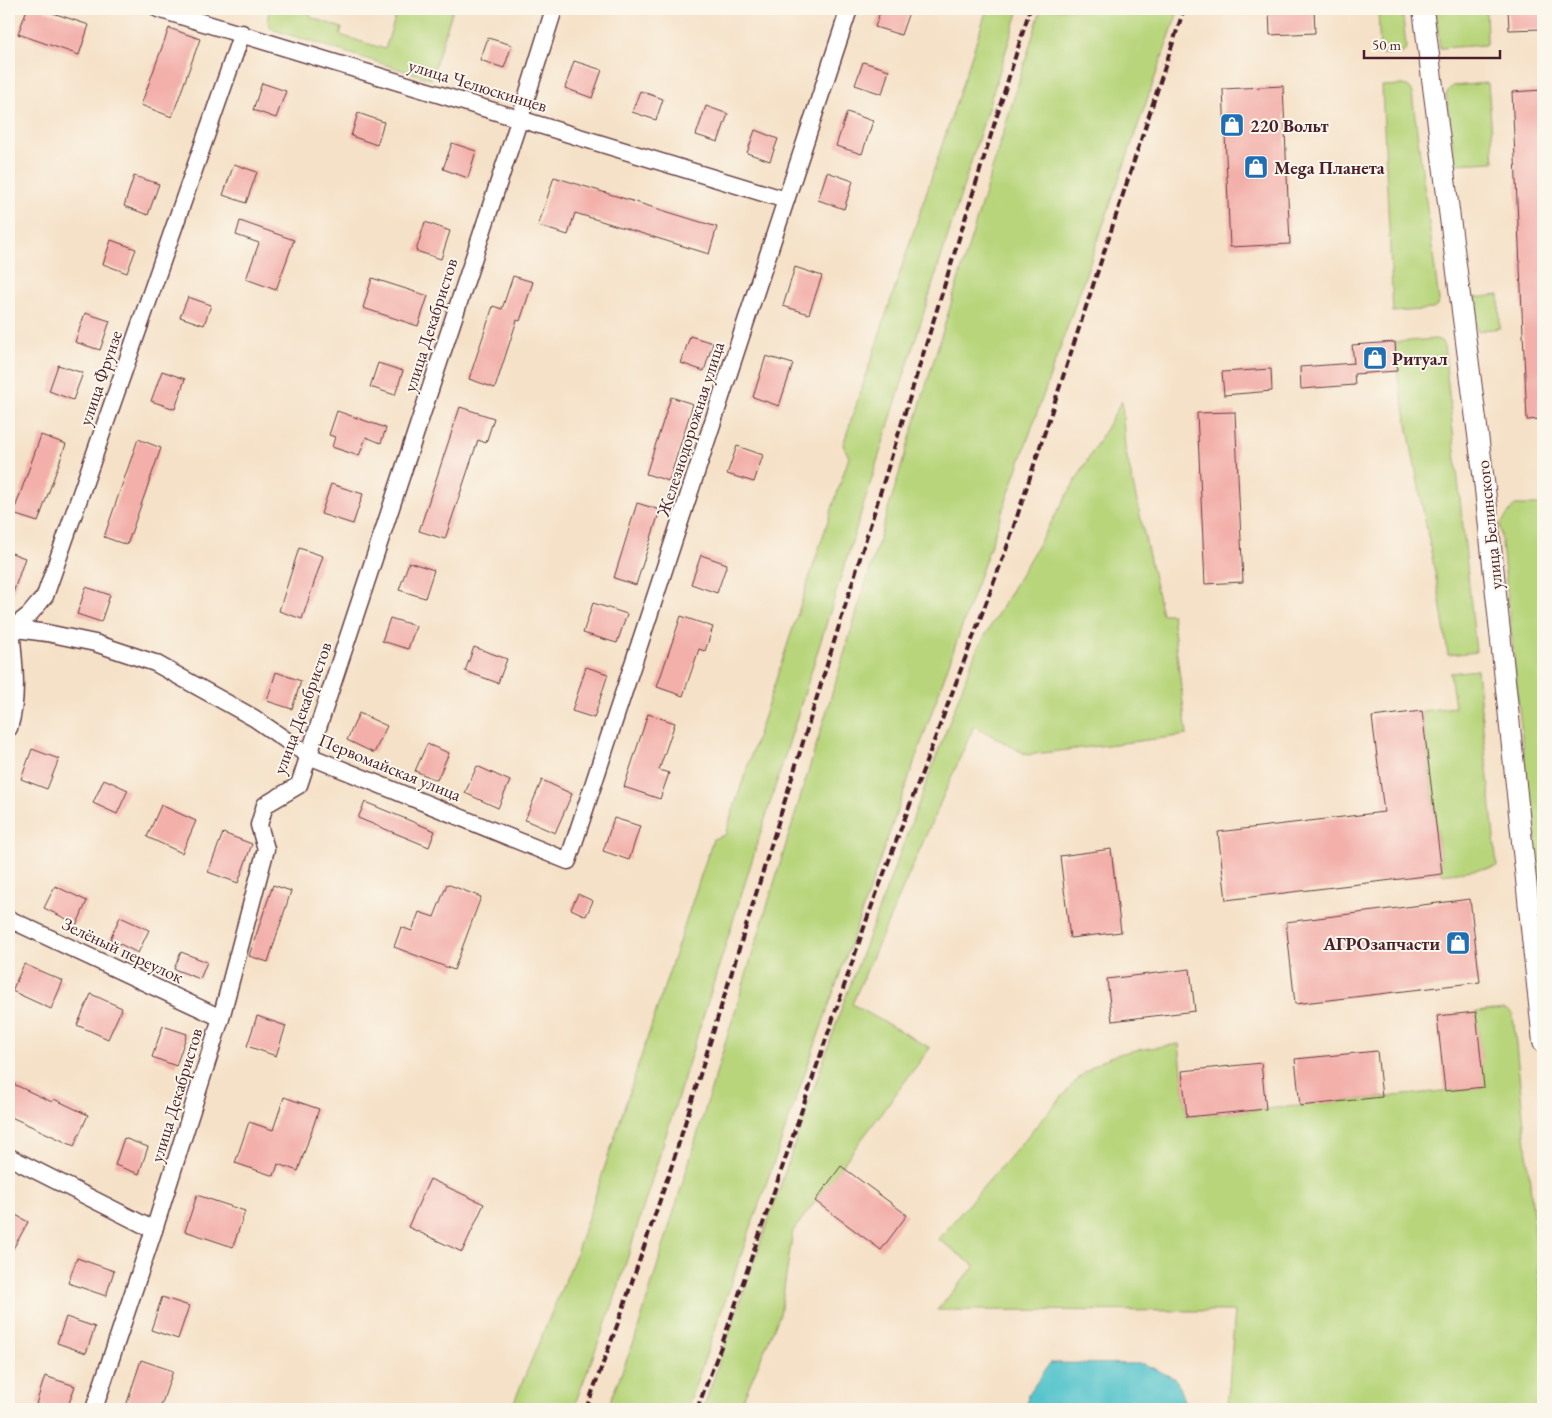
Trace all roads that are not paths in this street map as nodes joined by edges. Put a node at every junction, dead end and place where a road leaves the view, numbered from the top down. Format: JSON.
{"nodes":[{"id":1,"x":158,"y":9,"type":"edge"},
{"id":2,"x":554,"y":9,"type":"edge"},
{"id":3,"x":849,"y":9,"type":"edge"},
{"id":4,"x":1423,"y":9,"type":"edge"},
{"id":5,"x":242,"y":33,"type":"junction"},
{"id":6,"x":520,"y":118,"type":"junction"},
{"id":7,"x":786,"y":200,"type":"junction"},
{"id":8,"x":10,"y":629,"type":"edge"},
{"id":9,"x":9,"y":728,"type":"edge"},
{"id":10,"x":309,"y":756,"type":"junction"},
{"id":11,"x":568,"y":861,"type":"joint"},
{"id":12,"x":9,"y":919,"type":"edge"},
{"id":13,"x":221,"y":1018,"type":"junction"},
{"id":14,"x":1543,"y":1042,"type":"edge"},
{"id":15,"x":9,"y":1157,"type":"edge"},
{"id":16,"x":154,"y":1230,"type":"junction"},
{"id":17,"x":94,"y":1409,"type":"edge"}],
"edges":[{"from":1,"to":5,"type":"street","name":"улица Челюскинцев"},
{"from":2,"to":6,"type":"street","name":"улица Декабристов"},
{"from":3,"to":7,"type":"street","name":"Железнодорожная улица"},
{"from":4,"to":14,"type":"street","name":"улица Белинского"},
{"from":5,"to":6,"type":"street","name":"улица Челюскинцев"},
{"from":5,"to":8,"type":"street","name":"улица Фрунзе"},
{"from":6,"to":7,"type":"street","name":"улица Челюскинцев"},
{"from":6,"to":10,"type":"street","name":"улица Декабристов"},
{"from":7,"to":11,"type":"street","name":"Железнодорожная улица"},
{"from":8,"to":9,"type":"street"},
{"from":8,"to":10,"type":"street","name":"Первомайская улица"},
{"from":10,"to":11,"type":"street","name":"Первомайская улица"},
{"from":10,"to":13,"type":"street","name":"улица Декабристов"},
{"from":12,"to":13,"type":"street","name":"Зелёный переулок"},
{"from":13,"to":16,"type":"street","name":"улица Декабристов"},
{"from":15,"to":16,"type":"street"},
{"from":16,"to":17,"type":"street","name":"улица Декабристов"}]}
